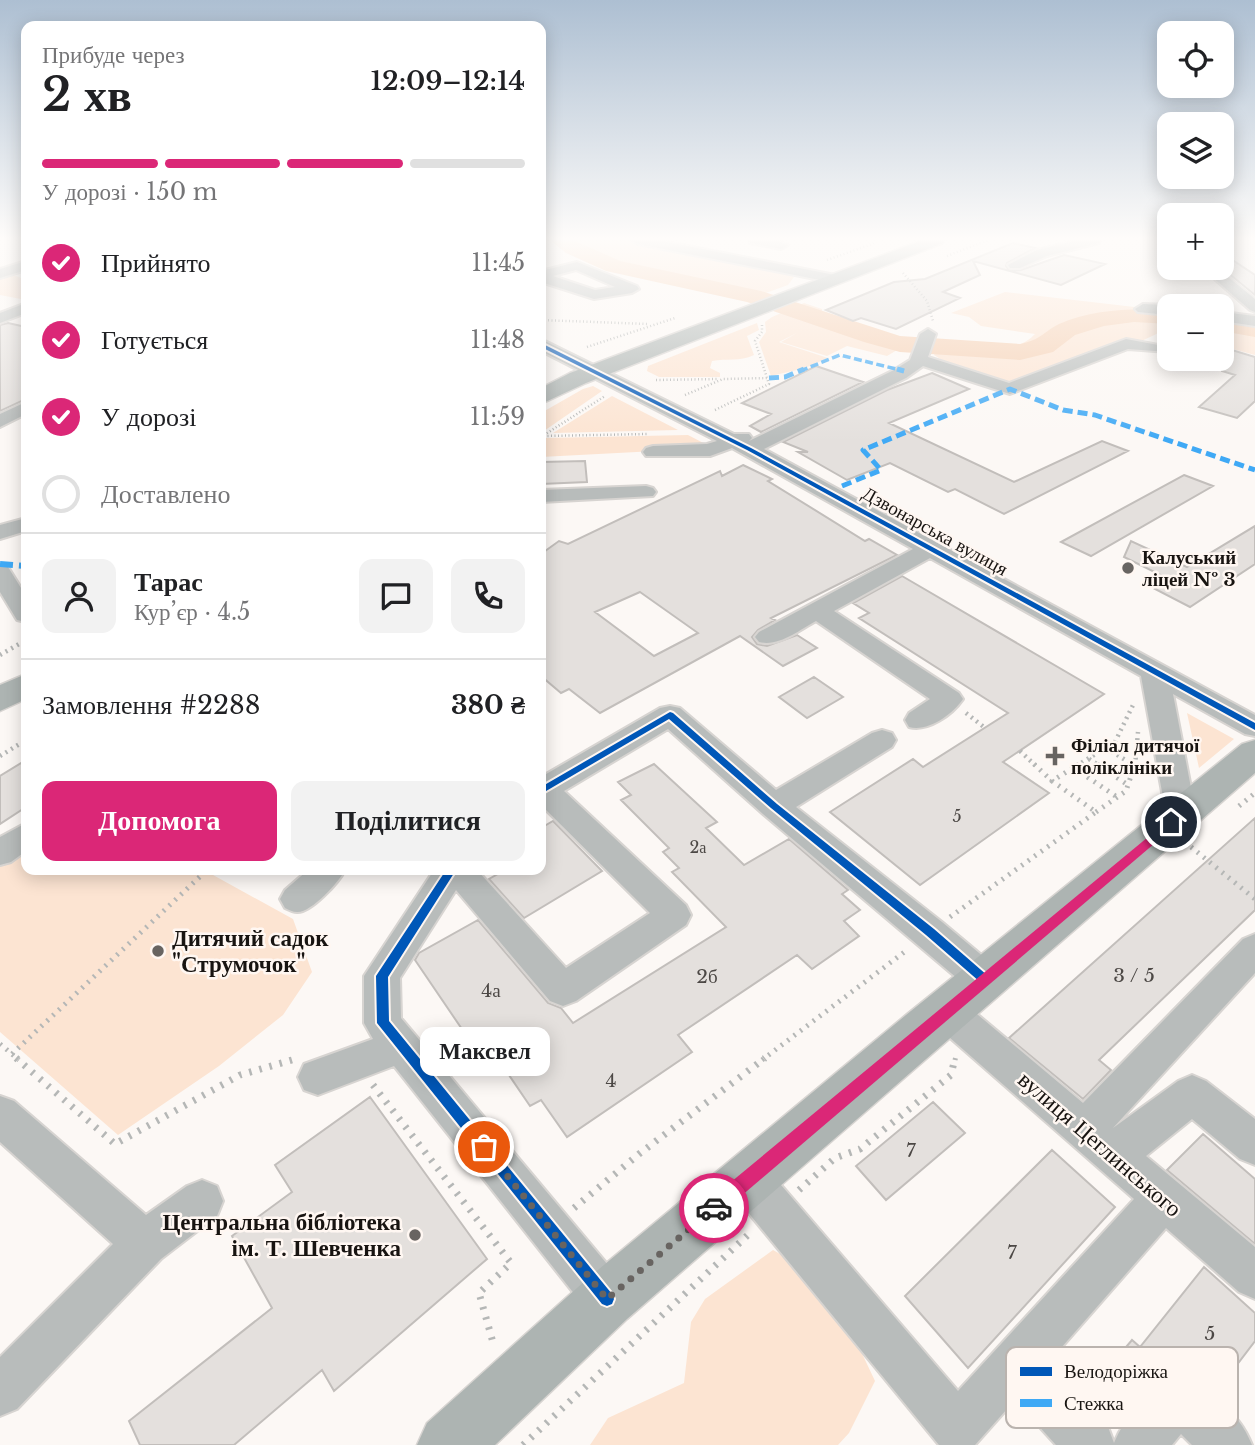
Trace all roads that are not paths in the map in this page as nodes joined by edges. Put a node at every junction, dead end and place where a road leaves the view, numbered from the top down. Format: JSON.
{"nodes":[{"id":1,"x":772,"y":307,"type":"edge"},
{"id":2,"x":21,"y":309,"type":"edge"},
{"id":3,"x":1143,"y":309,"type":"dead end"},
{"id":4,"x":1157,"y":310,"type":"edge"},
{"id":5,"x":0,"y":318,"type":"edge"},
{"id":6,"x":1234,"y":318,"type":"edge"},
{"id":7,"x":1255,"y":321,"type":"edge"},
{"id":8,"x":546,"y":348,"type":"edge"},
{"id":9,"x":1157,"y":348,"type":"edge"},
{"id":10,"x":594,"y":372,"type":"junction"},
{"id":11,"x":546,"y":395,"type":"edge"},
{"id":12,"x":21,"y":410,"type":"edge"},
{"id":13,"x":0,"y":421,"type":"edge"},
{"id":14,"x":745,"y":441,"type":"junction"},
{"id":15,"x":652,"y":443,"type":"road end"},
{"id":16,"x":646,"y":492,"type":"dead end"},
{"id":17,"x":546,"y":496,"type":"edge"},
{"id":18,"x":21,"y":526,"type":"edge"},
{"id":19,"x":0,"y":532,"type":"edge"},
{"id":20,"x":931,"y":548,"type":"junction"},
{"id":21,"x":0,"y":572,"type":"edge"},
{"id":22,"x":21,"y":607,"type":"edge"},
{"id":23,"x":817,"y":610,"type":"junction"},
{"id":24,"x":768,"y":637,"type":"dead end"},
{"id":25,"x":1153,"y":672,"type":"junction"},
{"id":26,"x":21,"y":688,"type":"edge"},
{"id":27,"x":0,"y":700,"type":"edge"},
{"id":28,"x":919,"y":720,"type":"dead end"},
{"id":29,"x":1255,"y":727,"type":"edge"},
{"id":30,"x":882,"y":740,"type":"dead end"},
{"id":31,"x":1255,"y":753,"type":"edge"},
{"id":32,"x":546,"y":788,"type":"edge"},
{"id":33,"x":546,"y":794,"type":"edge"},
{"id":34,"x":774,"y":806,"type":"junction"},
{"id":35,"x":21,"y":838,"type":"edge"},
{"id":36,"x":1188,"y":839,"type":"junction"},
{"id":37,"x":0,"y":853,"type":"edge"},
{"id":38,"x":324,"y":875,"type":"edge"},
{"id":39,"x":448,"y":875,"type":"edge"},
{"id":40,"x":462,"y":875,"type":"edge"},
{"id":41,"x":298,"y":899,"type":"dead end"},
{"id":42,"x":1253,"y":955,"type":"edge"},
{"id":43,"x":984,"y":979,"type":"junction"},
{"id":44,"x":959,"y":1022,"type":"junction"},
{"id":45,"x":401,"y":1046,"type":"junction"},
{"id":46,"x":318,"y":1077,"type":"dead end"},
{"id":47,"x":0,"y":1115,"type":"edge"},
{"id":48,"x":1099,"y":1143,"type":"junction"},
{"id":49,"x":1255,"y":1145,"type":"edge"},
{"id":50,"x":762,"y":1195,"type":"junction"},
{"id":51,"x":1163,"y":1199,"type":"junction"},
{"id":52,"x":201,"y":1201,"type":"dead end"},
{"id":53,"x":145,"y":1243,"type":"junction"},
{"id":54,"x":1255,"y":1276,"type":"edge"},
{"id":55,"x":607,"y":1299,"type":"junction"},
{"id":56,"x":1031,"y":1347,"type":"edge"},
{"id":57,"x":1006,"y":1375,"type":"edge"},
{"id":58,"x":0,"y":1392,"type":"edge"},
{"id":59,"x":1074,"y":1428,"type":"edge"},
{"id":60,"x":1153,"y":1428,"type":"edge"},
{"id":61,"x":1210,"y":1428,"type":"edge"},
{"id":62,"x":950,"y":1437,"type":"edge"},
{"id":63,"x":449,"y":1445,"type":"edge"},
{"id":64,"x":1090,"y":1445,"type":"edge"},
{"id":65,"x":1139,"y":1445,"type":"edge"},
{"id":66,"x":1227,"y":1445,"type":"edge"}],
"edges":[{"from":1,"to":10,"type":"main road"},
{"from":2,"to":5,"type":"street"},
{"from":3,"to":4,"type":"street"},
{"from":6,"to":7,"type":"street"},
{"from":8,"to":10,"type":"street","name":"Дзвонарська вулиця"},
{"from":9,"to":14,"type":"street"},
{"from":10,"to":11,"type":"main road"},
{"from":10,"to":14,"type":"street","name":"Дзвонарська вулиця"},
{"from":12,"to":13,"type":"street"},
{"from":14,"to":15,"type":"street"},
{"from":14,"to":20,"type":"street","name":"Дзвонарська вулиця"},
{"from":16,"to":17,"type":"street"},
{"from":18,"to":19,"type":"street"},
{"from":20,"to":23,"type":"street"},
{"from":20,"to":25,"type":"street","name":"Дзвонарська вулиця"},
{"from":21,"to":22,"type":"street"},
{"from":23,"to":24,"type":"street"},
{"from":23,"to":28,"type":"street"},
{"from":25,"to":29,"type":"street","name":"Дзвонарська вулиця"},
{"from":25,"to":36,"type":"street"},
{"from":26,"to":27,"type":"main road"},
{"from":30,"to":34,"type":"street"},
{"from":31,"to":36,"type":"main road"},
{"from":32,"to":34,"type":"street"},
{"from":33,"to":40,"type":"street"},
{"from":34,"to":43,"type":"street"},
{"from":35,"to":37,"type":"street"},
{"from":36,"to":43,"type":"main road"},
{"from":38,"to":41,"type":"street"},
{"from":39,"to":45,"type":"street"},
{"from":42,"to":48,"type":"street"},
{"from":43,"to":44,"type":"main road"},
{"from":44,"to":48,"type":"street","name":"вулиця Цеглинського"},
{"from":44,"to":50,"type":"main road"},
{"from":45,"to":46,"type":"street"},
{"from":45,"to":55,"type":"street"},
{"from":47,"to":53,"type":"street"},
{"from":48,"to":49,"type":"street"},
{"from":48,"to":51,"type":"street","name":"вулиця Цеглинського"},
{"from":50,"to":55,"type":"main road"},
{"from":50,"to":62,"type":"street"},
{"from":51,"to":54,"type":"street","name":"вулиця Цеглинського"},
{"from":51,"to":56,"type":"street"},
{"from":52,"to":53,"type":"street"},
{"from":53,"to":58,"type":"street"},
{"from":55,"to":63,"type":"main road"},
{"from":57,"to":62,"type":"street"},
{"from":59,"to":64,"type":"street"},
{"from":60,"to":65,"type":"street"},
{"from":61,"to":66,"type":"street"}]}
